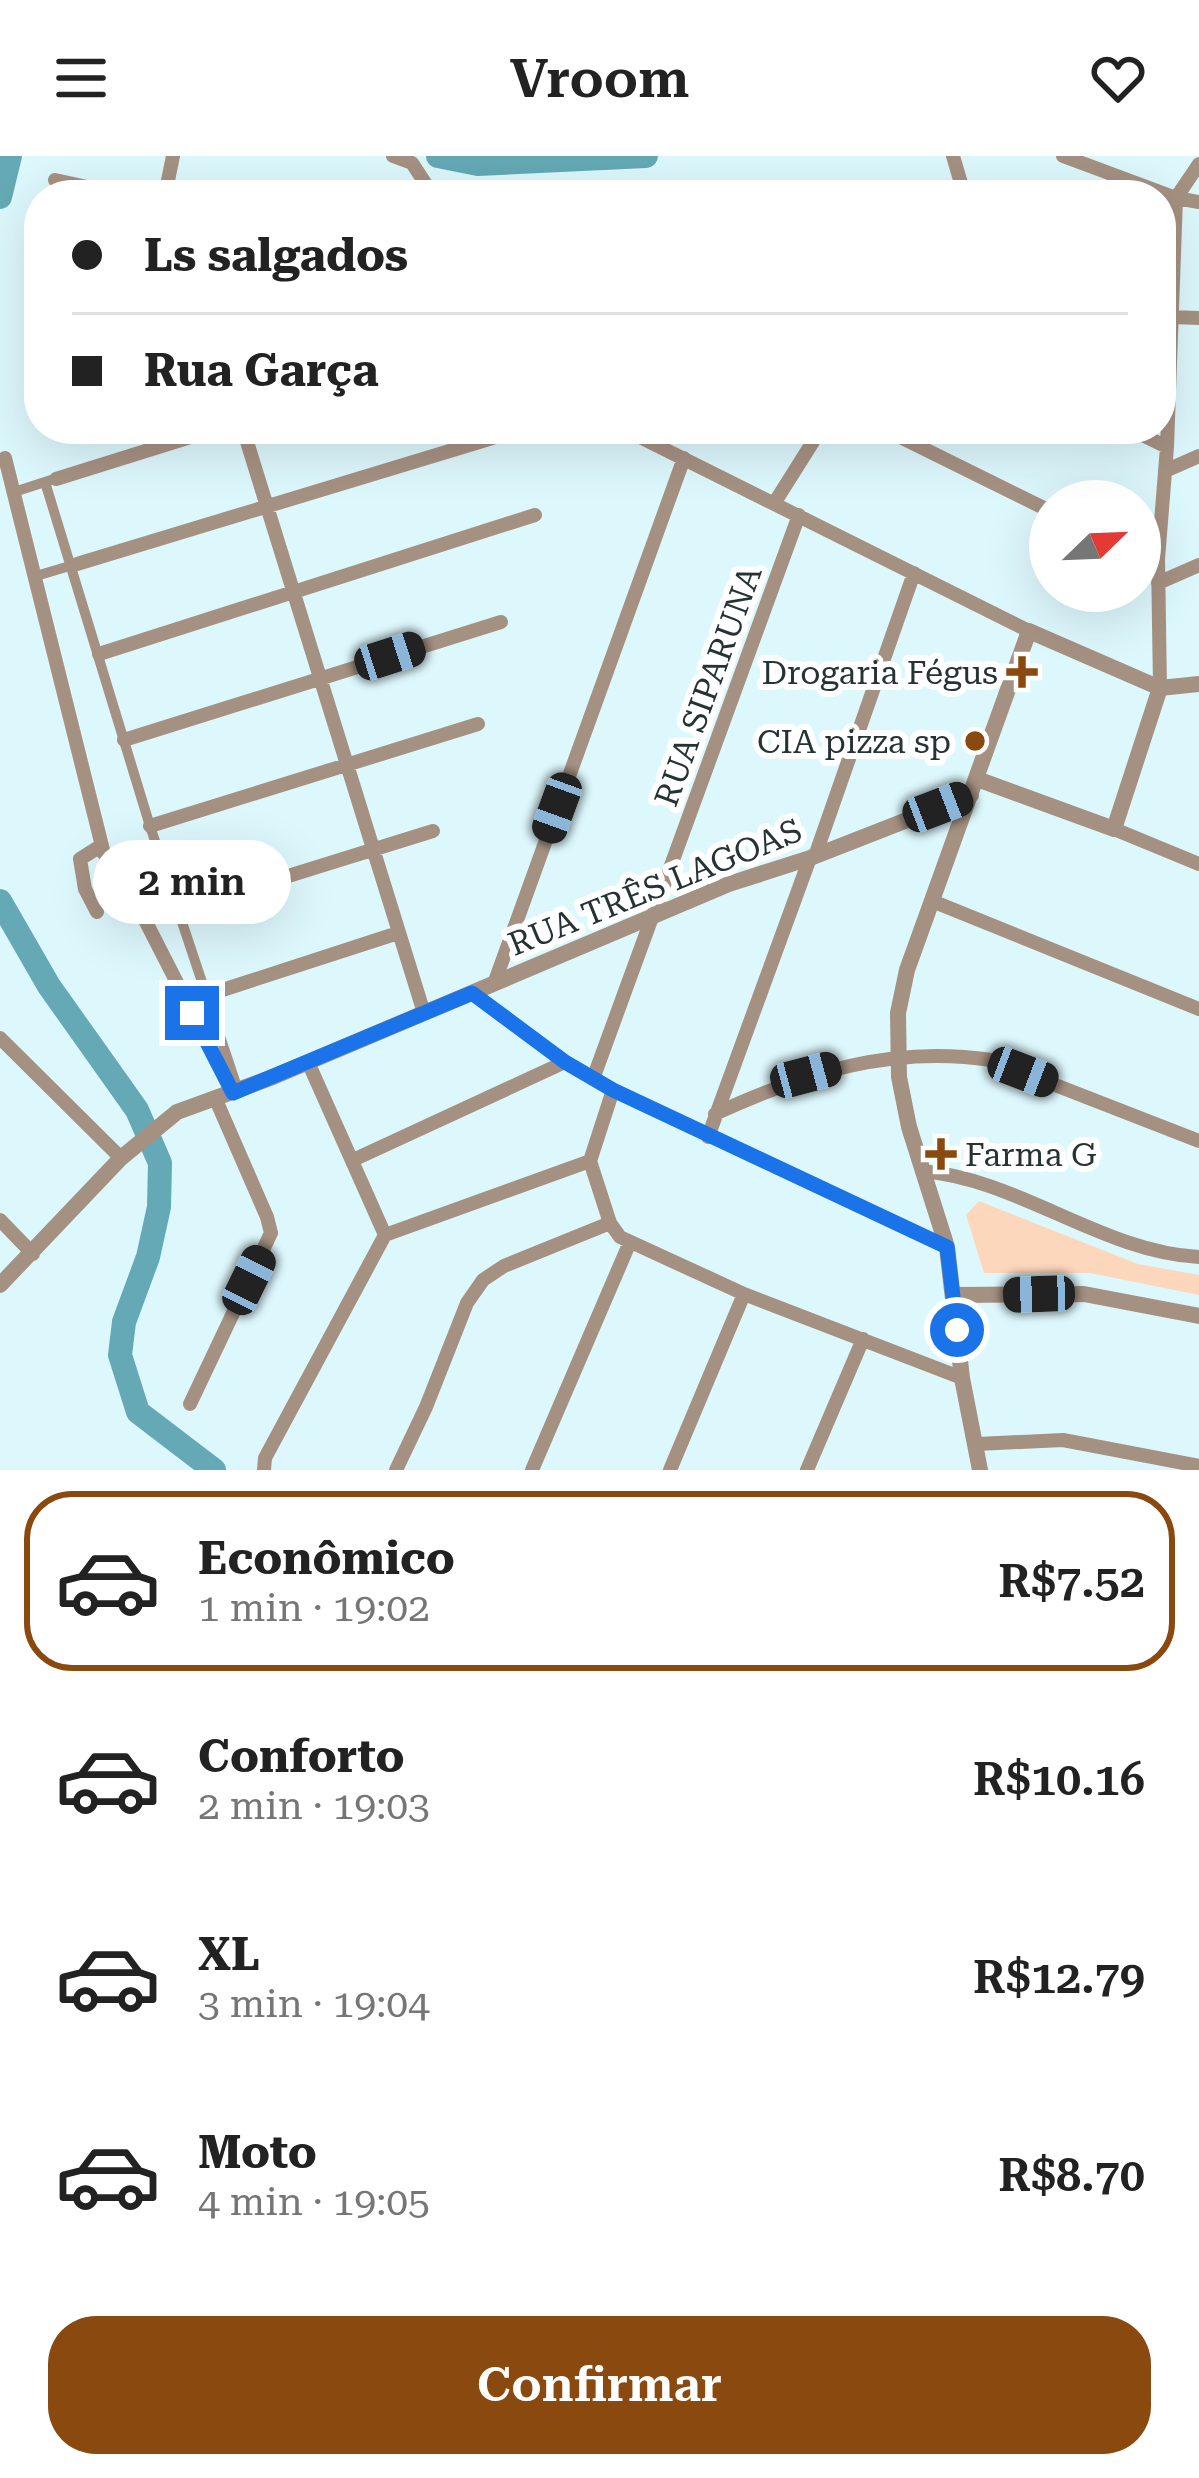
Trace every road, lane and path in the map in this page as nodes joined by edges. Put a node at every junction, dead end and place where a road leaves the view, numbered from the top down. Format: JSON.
{"nodes":[{"id":1,"x":393,"y":156,"type":"edge"},
{"id":2,"x":1063,"y":156,"type":"edge"},
{"id":3,"x":1199,"y":164,"type":"edge"},
{"id":4,"x":424,"y":180,"type":"edge"},
{"id":5,"x":1128,"y":180,"type":"edge"},
{"id":6,"x":1176,"y":198,"type":"joint"},
{"id":7,"x":1199,"y":202,"type":"edge"},
{"id":8,"x":167,"y":444,"type":"edge"},
{"id":9,"x":248,"y":444,"type":"edge"},
{"id":10,"x":472,"y":444,"type":"edge"},
{"id":11,"x":655,"y":444,"type":"edge"},
{"id":12,"x":812,"y":444,"type":"edge"},
{"id":13,"x":914,"y":444,"type":"edge"},
{"id":14,"x":1161,"y":444,"type":"edge"},
{"id":15,"x":1167,"y":444,"type":"edge"},
{"id":16,"x":1167,"y":447,"type":"junction"},
{"id":17,"x":1199,"y":456,"type":"edge"},
{"id":18,"x":5,"y":458,"type":"dead end"},
{"id":19,"x":684,"y":458,"type":"junction"},
{"id":20,"x":1165,"y":470,"type":"junction"},
{"id":21,"x":50,"y":480,"type":"junction"},
{"id":22,"x":14,"y":492,"type":"junction"},
{"id":23,"x":1029,"y":501,"type":"edge"},
{"id":24,"x":775,"y":502,"type":"junction"},
{"id":25,"x":267,"y":506,"type":"junction"},
{"id":26,"x":799,"y":514,"type":"junction"},
{"id":27,"x":536,"y":515,"type":"dead end"},
{"id":28,"x":1161,"y":521,"type":"edge"},
{"id":29,"x":73,"y":565,"type":"junction"},
{"id":30,"x":1199,"y":565,"type":"edge"},
{"id":31,"x":914,"y":573,"type":"junction"},
{"id":32,"x":36,"y":576,"type":"junction"},
{"id":33,"x":1161,"y":582,"type":"edge"},
{"id":34,"x":294,"y":593,"type":"junction"},
{"id":35,"x":1159,"y":612,"type":"edge"},
{"id":36,"x":501,"y":622,"type":"dead end"},
{"id":37,"x":1029,"y":631,"type":"junction"},
{"id":38,"x":99,"y":654,"type":"junction"},
{"id":39,"x":320,"y":678,"type":"junction"},
{"id":40,"x":1199,"y":684,"type":"edge"},
{"id":41,"x":1160,"y":688,"type":"junction"},
{"id":42,"x":478,"y":724,"type":"dead end"},
{"id":43,"x":124,"y":740,"type":"junction"},
{"id":44,"x":347,"y":763,"type":"junction"},
{"id":45,"x":974,"y":787,"type":"junction"},
{"id":46,"x":150,"y":826,"type":"junction"},
{"id":47,"x":1114,"y":829,"type":"junction"},
{"id":48,"x":433,"y":830,"type":"dead end"},
{"id":49,"x":374,"y":848,"type":"junction"},
{"id":50,"x":103,"y":850,"type":"junction"},
{"id":51,"x":813,"y":857,"type":"junction"},
{"id":52,"x":1199,"y":864,"type":"edge"},
{"id":53,"x":932,"y":901,"type":"junction"},
{"id":54,"x":178,"y":910,"type":"junction"},
{"id":55,"x":97,"y":912,"type":"dead end"},
{"id":56,"x":654,"y":917,"type":"junction"},
{"id":57,"x":398,"y":933,"type":"junction"},
{"id":58,"x":494,"y":984,"type":"junction"},
{"id":59,"x":472,"y":993,"type":"junction"},
{"id":60,"x":207,"y":995,"type":"junction"},
{"id":61,"x":1199,"y":1009,"type":"edge"},
{"id":62,"x":424,"y":1013,"type":"junction"},
{"id":63,"x":0,"y":1039,"type":"edge"},
{"id":64,"x":898,"y":1058,"type":"junction"},
{"id":65,"x":565,"y":1062,"type":"junction"},
{"id":66,"x":308,"y":1063,"type":"junction"},
{"id":67,"x":592,"y":1079,"type":"junction"},
{"id":68,"x":613,"y":1090,"type":"junction"},
{"id":69,"x":229,"y":1094,"type":"junction"},
{"id":70,"x":716,"y":1114,"type":"junction"},
{"id":71,"x":708,"y":1137,"type":"junction"},
{"id":72,"x":1199,"y":1141,"type":"edge"},
{"id":73,"x":121,"y":1158,"type":"junction"},
{"id":74,"x":353,"y":1160,"type":"junction"},
{"id":75,"x":590,"y":1161,"type":"junction"},
{"id":76,"x":922,"y":1171,"type":"junction"},
{"id":77,"x":0,"y":1220,"type":"edge"},
{"id":78,"x":610,"y":1223,"type":"junction"},
{"id":79,"x":385,"y":1235,"type":"junction"},
{"id":80,"x":630,"y":1242,"type":"junction"},
{"id":81,"x":947,"y":1247,"type":"junction"},
{"id":82,"x":33,"y":1254,"type":"junction"},
{"id":83,"x":1199,"y":1257,"type":"edge"},
{"id":84,"x":0,"y":1285,"type":"edge"},
{"id":85,"x":744,"y":1294,"type":"junction"},
{"id":86,"x":955,"y":1295,"type":"junction"},
{"id":87,"x":1199,"y":1316,"type":"edge"},
{"id":88,"x":862,"y":1339,"type":"junction"},
{"id":89,"x":962,"y":1378,"type":"junction"},
{"id":90,"x":190,"y":1404,"type":"dead end"},
{"id":91,"x":977,"y":1444,"type":"junction"},
{"id":92,"x":1199,"y":1466,"type":"edge"},
{"id":93,"x":264,"y":1470,"type":"edge"},
{"id":94,"x":396,"y":1470,"type":"edge"},
{"id":95,"x":532,"y":1470,"type":"edge"},
{"id":96,"x":670,"y":1470,"type":"edge"},
{"id":97,"x":808,"y":1470,"type":"edge"},
{"id":98,"x":980,"y":1470,"type":"edge"}],
"edges":[{"from":1,"to":4,"type":"street"},
{"from":2,"to":5,"type":"street"},
{"from":3,"to":6,"type":"street"},
{"from":6,"to":7,"type":"street"},
{"from":8,"to":21,"type":"street"},
{"from":9,"to":25,"type":"street"},
{"from":10,"to":25,"type":"street"},
{"from":11,"to":19,"type":"street"},
{"from":12,"to":24,"type":"street"},
{"from":13,"to":23,"type":"street"},
{"from":14,"to":16,"type":"street"},
{"from":15,"to":16,"type":"street"},
{"from":16,"to":20,"type":"street"},
{"from":17,"to":20,"type":"street"},
{"from":18,"to":22,"type":"street"},
{"from":19,"to":24,"type":"street"},
{"from":19,"to":58,"type":"street"},
{"from":20,"to":28,"type":"street"},
{"from":21,"to":22,"type":"street"},
{"from":21,"to":29,"type":"street"},
{"from":22,"to":32,"type":"street"},
{"from":24,"to":26,"type":"street"},
{"from":25,"to":29,"type":"street"},
{"from":25,"to":34,"type":"street"},
{"from":26,"to":31,"type":"street"},
{"from":26,"to":56,"type":"street","name":"RUA SIPARUNA"},
{"from":27,"to":34,"type":"street"},
{"from":29,"to":32,"type":"street"},
{"from":29,"to":38,"type":"street"},
{"from":30,"to":33,"type":"street"},
{"from":31,"to":37,"type":"street"},
{"from":31,"to":51,"type":"street"},
{"from":32,"to":50,"type":"street"},
{"from":34,"to":38,"type":"street"},
{"from":34,"to":39,"type":"street"},
{"from":35,"to":41,"type":"street"},
{"from":36,"to":39,"type":"street"},
{"from":37,"to":41,"type":"street"},
{"from":37,"to":45,"type":"street"},
{"from":38,"to":43,"type":"street"},
{"from":39,"to":43,"type":"street"},
{"from":39,"to":44,"type":"street"},
{"from":40,"to":41,"type":"street"},
{"from":41,"to":47,"type":"street"},
{"from":42,"to":44,"type":"street"},
{"from":43,"to":46,"type":"street"},
{"from":44,"to":46,"type":"street"},
{"from":44,"to":49,"type":"street"},
{"from":45,"to":47,"type":"street"},
{"from":45,"to":51,"type":"street","name":"RUA TRÊS LAGOAS"},
{"from":45,"to":53,"type":"street"},
{"from":46,"to":54,"type":"street"},
{"from":47,"to":52,"type":"street"},
{"from":48,"to":49,"type":"street"},
{"from":49,"to":54,"type":"street"},
{"from":49,"to":57,"type":"street"},
{"from":50,"to":55,"type":"street"},
{"from":50,"to":69,"type":"street"},
{"from":51,"to":56,"type":"street","name":"RUA TRÊS LAGOAS"},
{"from":51,"to":70,"type":"street"},
{"from":53,"to":61,"type":"street"},
{"from":53,"to":64,"type":"street"},
{"from":54,"to":60,"type":"street"},
{"from":56,"to":58,"type":"street","name":"RUA TRÊS LAGOAS"},
{"from":56,"to":67,"type":"street","name":"RUA SIPARUNA"},
{"from":57,"to":60,"type":"street"},
{"from":57,"to":62,"type":"street"},
{"from":58,"to":59,"type":"street","name":"RUA TRÊS LAGOAS"},
{"from":59,"to":62,"type":"street","name":"RUA TRÊS LAGOAS"},
{"from":59,"to":65,"type":"street"},
{"from":60,"to":69,"type":"street"},
{"from":62,"to":66,"type":"street","name":"RUA TRÊS LAGOAS"},
{"from":63,"to":73,"type":"street"},
{"from":64,"to":70,"type":"street"},
{"from":64,"to":72,"type":"street"},
{"from":64,"to":76,"type":"street"},
{"from":65,"to":67,"type":"street"},
{"from":65,"to":74,"type":"street"},
{"from":66,"to":69,"type":"street","name":"RUA TRÊS LAGOAS"},
{"from":66,"to":74,"type":"street"},
{"from":67,"to":68,"type":"street"},
{"from":68,"to":71,"type":"street"},
{"from":68,"to":75,"type":"street"},
{"from":69,"to":73,"type":"street","name":"RUA TRÊS LAGOAS"},
{"from":69,"to":90,"type":"street"},
{"from":70,"to":71,"type":"street"},
{"from":71,"to":81,"type":"street"},
{"from":73,"to":82,"type":"street","name":"RUA TRÊS LAGOAS"},
{"from":74,"to":79,"type":"street"},
{"from":75,"to":78,"type":"street"},
{"from":75,"to":79,"type":"street"},
{"from":76,"to":81,"type":"street"},
{"from":76,"to":83,"type":"street"},
{"from":77,"to":82,"type":"street"},
{"from":78,"to":80,"type":"street"},
{"from":78,"to":94,"type":"street"},
{"from":79,"to":93,"type":"street"},
{"from":80,"to":85,"type":"street"},
{"from":80,"to":95,"type":"street"},
{"from":81,"to":86,"type":"street"},
{"from":82,"to":84,"type":"street","name":"RUA TRÊS LAGOAS"},
{"from":85,"to":88,"type":"street"},
{"from":85,"to":96,"type":"street"},
{"from":86,"to":87,"type":"street"},
{"from":86,"to":89,"type":"street"},
{"from":88,"to":89,"type":"street"},
{"from":88,"to":97,"type":"street"},
{"from":89,"to":91,"type":"street"},
{"from":91,"to":92,"type":"street"},
{"from":91,"to":98,"type":"street"}]}
